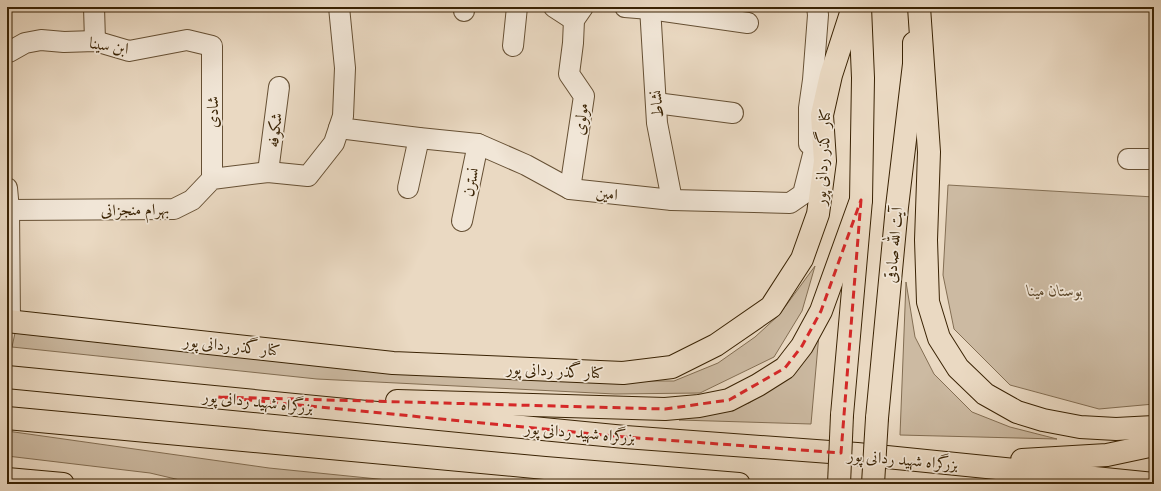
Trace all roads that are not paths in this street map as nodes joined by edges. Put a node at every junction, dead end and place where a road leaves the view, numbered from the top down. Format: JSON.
{"nodes":[{"id":1,"x":94,"y":7,"type":"edge"},
{"id":2,"x":339,"y":7,"type":"edge"},
{"id":3,"x":517,"y":7,"type":"edge"},
{"id":4,"x":554,"y":7,"type":"edge"},
{"id":5,"x":625,"y":7,"type":"edge"},
{"id":6,"x":816,"y":7,"type":"edge"},
{"id":7,"x":853,"y":7,"type":"edge"},
{"id":8,"x":860,"y":7,"type":"edge"},
{"id":9,"x":915,"y":7,"type":"edge"},
{"id":10,"x":919,"y":7,"type":"edge"},
{"id":11,"x":650,"y":8,"type":"edge"},
{"id":12,"x":579,"y":14,"type":"edge"},
{"id":13,"x":748,"y":23,"type":"dead end"},
{"id":14,"x":95,"y":41,"type":"junction"},
{"id":15,"x":212,"y":46,"type":"joint"},
{"id":16,"x":513,"y":46,"type":"dead end"},
{"id":17,"x":7,"y":52,"type":"edge"},
{"id":18,"x":279,"y":88,"type":"dead end"},
{"id":19,"x":656,"y":103,"type":"junction"},
{"id":20,"x":734,"y":113,"type":"dead end"},
{"id":21,"x":822,"y":115,"type":"junction"},
{"id":22,"x":339,"y":128,"type":"junction"},
{"id":23,"x":419,"y":138,"type":"junction"},
{"id":24,"x":478,"y":144,"type":"junction"},
{"id":25,"x":1154,"y":159,"type":"edge"},
{"id":26,"x":1128,"y":160,"type":"dead end"},
{"id":27,"x":268,"y":172,"type":"junction"},
{"id":28,"x":212,"y":178,"type":"junction"},
{"id":29,"x":7,"y":188,"type":"edge"},
{"id":30,"x":408,"y":188,"type":"dead end"},
{"id":31,"x":570,"y":189,"type":"junction"},
{"id":32,"x":803,"y":194,"type":"junction"},
{"id":33,"x":672,"y":200,"type":"junction"},
{"id":34,"x":861,"y":200,"type":"junction"},
{"id":35,"x":9,"y":210,"type":"junction"},
{"id":36,"x":462,"y":220,"type":"dead end"},
{"id":37,"x":9,"y":321,"type":"edge"},
{"id":38,"x":7,"y":377,"type":"edge"},
{"id":39,"x":218,"y":397,"type":"junction"},
{"id":40,"x":7,"y":418,"type":"edge"},
{"id":41,"x":1154,"y":427,"type":"edge"},
{"id":42,"x":1154,"y":445,"type":"edge"},
{"id":43,"x":956,"y":464,"type":"junction"},
{"id":44,"x":545,"y":468,"type":"junction"},
{"id":45,"x":7,"y":479,"type":"edge"},
{"id":46,"x":63,"y":484,"type":"edge"},
{"id":47,"x":628,"y":484,"type":"edge"},
{"id":48,"x":739,"y":484,"type":"edge"},
{"id":49,"x":839,"y":484,"type":"edge"},
{"id":50,"x":873,"y":484,"type":"edge"},
{"id":51,"x":1154,"y":484,"type":"edge"}],
"edges":[{"from":1,"to":14,"type":"street"},
{"from":2,"to":22,"type":"street"},
{"from":3,"to":16,"type":"street"},
{"from":4,"to":12,"type":"street"},
{"from":5,"to":11,"type":"street"},
{"from":6,"to":32,"type":"street"},
{"from":7,"to":21,"type":"main road","name":"کنار گذر ردانی پور"},
{"from":8,"to":34,"type":"main road"},
{"from":9,"to":50,"type":"main road","name":"آیت الله صادقی","bridge":true},
{"from":10,"to":41,"type":"main road"},
{"from":11,"to":13,"type":"street"},
{"from":11,"to":19,"type":"street","name":"نشاط"},
{"from":12,"to":31,"type":"street","name":"مولوی"},
{"from":14,"to":15,"type":"street","name":"ابن سینا"},
{"from":14,"to":17,"type":"street","name":"ابن سینا"},
{"from":15,"to":28,"type":"street","name":"شادی"},
{"from":18,"to":27,"type":"street","name":"شکوفه"},
{"from":19,"to":20,"type":"street"},
{"from":19,"to":33,"type":"street","name":"نشاط"},
{"from":21,"to":32,"type":"street"},
{"from":21,"to":37,"type":"main road","name":"کنار گذر ردانی پور"},
{"from":22,"to":23,"type":"street","name":"امین"},
{"from":22,"to":27,"type":"street"},
{"from":23,"to":24,"type":"street","name":"امین"},
{"from":23,"to":30,"type":"street"},
{"from":24,"to":31,"type":"street","name":"امین"},
{"from":24,"to":36,"type":"street","name":"نسترن"},
{"from":25,"to":26,"type":"street"},
{"from":27,"to":28,"type":"street"},
{"from":28,"to":35,"type":"street","name":"بهرام منجزانی"},
{"from":29,"to":35,"type":"street"},
{"from":31,"to":33,"type":"street","name":"امین"},
{"from":32,"to":33,"type":"street","name":"امین"},
{"from":34,"to":39,"type":"main road"},
{"from":34,"to":49,"type":"main road","bridge":true},
{"from":35,"to":37,"type":"street"},
{"from":38,"to":39,"type":"main road","name":"بزرگراه شهید ردانی پور"},
{"from":39,"to":43,"type":"main road","name":"بزرگراه شهید ردانی پور"},
{"from":40,"to":44,"type":"main road"},
{"from":42,"to":43,"type":"main road"},
{"from":43,"to":51,"type":"main road","name":"بزرگراه شهید ردانی پور"},
{"from":44,"to":47,"type":"main road"},
{"from":44,"to":48,"type":"main road"},
{"from":45,"to":46,"type":"main road"}]}
